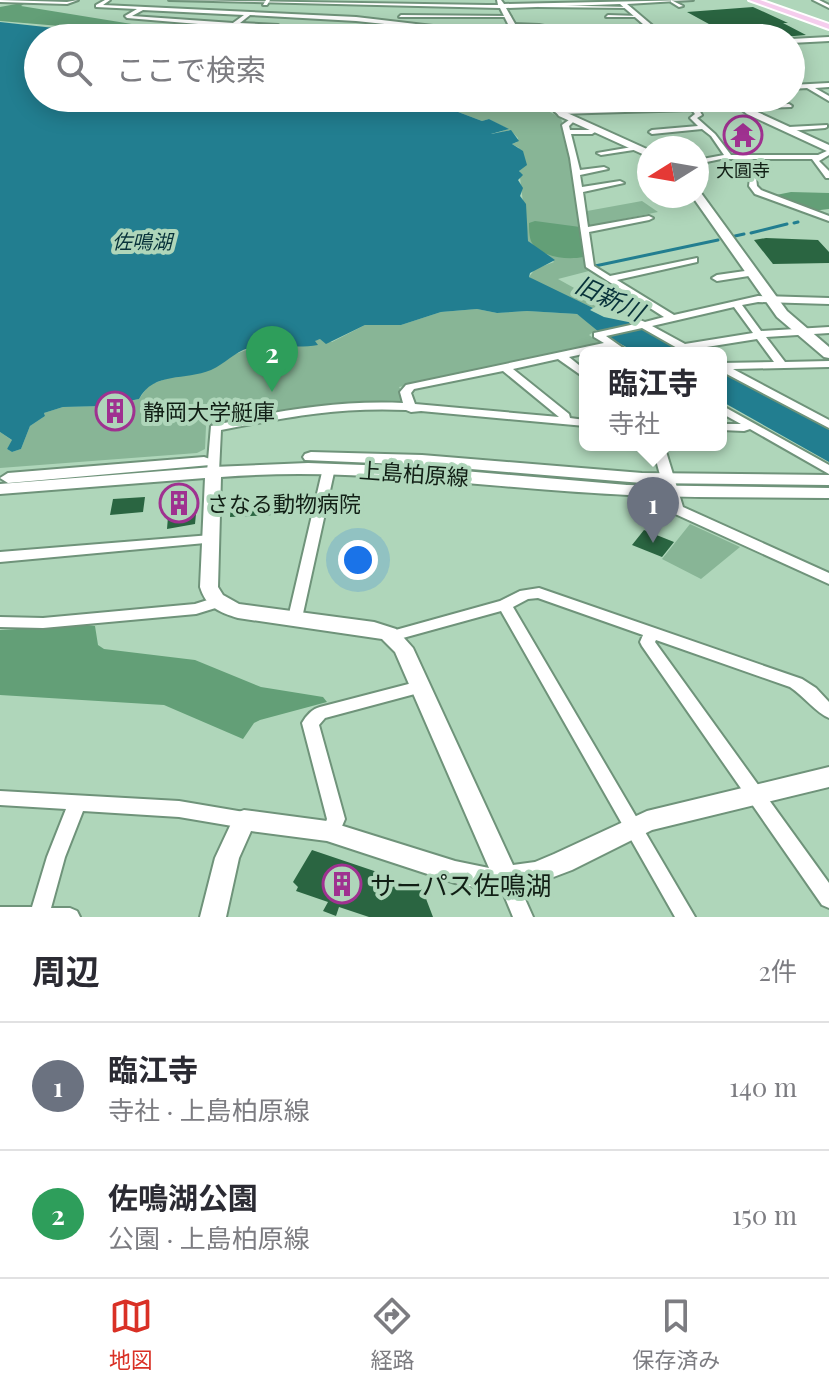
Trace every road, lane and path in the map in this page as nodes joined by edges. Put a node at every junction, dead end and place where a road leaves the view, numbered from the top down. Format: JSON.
{"nodes":[{"id":1,"x":76,"y":0,"type":"edge"},
{"id":2,"x":172,"y":0,"type":"edge"},
{"id":3,"x":690,"y":0,"type":"edge"},
{"id":4,"x":753,"y":0,"type":"edge"},
{"id":5,"x":761,"y":0,"type":"edge"},
{"id":6,"x":815,"y":0,"type":"edge"},
{"id":7,"x":0,"y":1,"type":"edge"},
{"id":8,"x":195,"y":1,"type":"edge"},
{"id":9,"x":673,"y":1,"type":"edge"},
{"id":10,"x":266,"y":2,"type":"edge"},
{"id":11,"x":561,"y":2,"type":"edge"},
{"id":12,"x":108,"y":3,"type":"edge"},
{"id":13,"x":363,"y":3,"type":"edge"},
{"id":14,"x":501,"y":3,"type":"edge"},
{"id":15,"x":623,"y":4,"type":"edge"},
{"id":16,"x":540,"y":6,"type":"junction"},
{"id":17,"x":681,"y":6,"type":"dead end"},
{"id":18,"x":829,"y":7,"type":"edge"},
{"id":19,"x":142,"y":9,"type":"junction"},
{"id":20,"x":185,"y":11,"type":"junction"},
{"id":21,"x":248,"y":14,"type":"junction"},
{"id":22,"x":130,"y":15,"type":"junction"},
{"id":23,"x":608,"y":16,"type":"dead end"},
{"id":24,"x":316,"y":17,"type":"junction"},
{"id":25,"x":357,"y":17,"type":"junction"},
{"id":26,"x":444,"y":17,"type":"junction"},
{"id":27,"x":471,"y":17,"type":"junction"},
{"id":28,"x":509,"y":17,"type":"junction"},
{"id":29,"x":639,"y":17,"type":"junction"},
{"id":30,"x":309,"y":23,"type":"joint"},
{"id":31,"x":397,"y":23,"type":"joint"},
{"id":32,"x":235,"y":24,"type":"joint"},
{"id":33,"x":328,"y":24,"type":"edge"},
{"id":34,"x":348,"y":24,"type":"edge"},
{"id":35,"x":407,"y":24,"type":"edge"},
{"id":36,"x":440,"y":24,"type":"edge"},
{"id":37,"x":468,"y":24,"type":"edge"},
{"id":38,"x":513,"y":24,"type":"edge"},
{"id":39,"x":647,"y":24,"type":"edge"},
{"id":40,"x":829,"y":26,"type":"edge"},
{"id":41,"x":829,"y":39,"type":"edge"},
{"id":42,"x":805,"y":40,"type":"edge"},
{"id":43,"x":829,"y":85,"type":"edge"},
{"id":44,"x":805,"y":86,"type":"edge"},
{"id":45,"x":808,"y":86,"type":"junction"},
{"id":46,"x":829,"y":99,"type":"edge"},
{"id":47,"x":558,"y":112,"type":"joint"},
{"id":48,"x":606,"y":112,"type":"edge"},
{"id":49,"x":630,"y":112,"type":"edge"},
{"id":50,"x":698,"y":112,"type":"edge"},
{"id":51,"x":752,"y":112,"type":"edge"},
{"id":52,"x":799,"y":113,"type":"dead end"},
{"id":53,"x":759,"y":116,"type":"junction"},
{"id":54,"x":573,"y":119,"type":"junction"},
{"id":55,"x":641,"y":122,"type":"dead end"},
{"id":56,"x":704,"y":127,"type":"junction"},
{"id":57,"x":789,"y":129,"type":"junction"},
{"id":58,"x":827,"y":130,"type":"edge"},
{"id":59,"x":567,"y":132,"type":"junction"},
{"id":60,"x":592,"y":132,"type":"dead end"},
{"id":61,"x":652,"y":132,"type":"dead end"},
{"id":62,"x":806,"y":136,"type":"junction"},
{"id":63,"x":827,"y":147,"type":"edge"},
{"id":64,"x":637,"y":148,"type":"edge"},
{"id":65,"x":637,"y":148,"type":"edge"},
{"id":66,"x":601,"y":153,"type":"dead end"},
{"id":67,"x":729,"y":157,"type":"junction"},
{"id":68,"x":816,"y":157,"type":"junction"},
{"id":69,"x":709,"y":160,"type":"edge"},
{"id":70,"x":604,"y":169,"type":"dead end"},
{"id":71,"x":576,"y":173,"type":"junction"},
{"id":72,"x":829,"y":176,"type":"edge"},
{"id":73,"x":753,"y":180,"type":"dead end"},
{"id":74,"x":620,"y":183,"type":"dead end"},
{"id":75,"x":579,"y":190,"type":"junction"},
{"id":76,"x":706,"y":208,"type":"edge"},
{"id":77,"x":829,"y":211,"type":"edge"},
{"id":78,"x":816,"y":214,"type":"junction"},
{"id":79,"x":649,"y":218,"type":"dead end"},
{"id":80,"x":829,"y":219,"type":"edge"},
{"id":81,"x":584,"y":230,"type":"junction"},
{"id":82,"x":694,"y":260,"type":"dead end"},
{"id":83,"x":752,"y":273,"type":"junction"},
{"id":84,"x":717,"y":278,"type":"dead end"},
{"id":85,"x":608,"y":279,"type":"junction"},
{"id":86,"x":770,"y":299,"type":"junction"},
{"id":87,"x":829,"y":301,"type":"edge"},
{"id":88,"x":736,"y":304,"type":"junction"},
{"id":89,"x":671,"y":317,"type":"junction"},
{"id":90,"x":639,"y":324,"type":"junction"},
{"id":91,"x":829,"y":330,"type":"edge"},
{"id":92,"x":800,"y":332,"type":"junction"},
{"id":93,"x":760,"y":335,"type":"junction"},
{"id":94,"x":611,"y":345,"type":"junction"},
{"id":95,"x":602,"y":347,"type":"edge"},
{"id":96,"x":614,"y":347,"type":"edge"},
{"id":97,"x":683,"y":347,"type":"edge"},
{"id":98,"x":703,"y":347,"type":"edge"},
{"id":99,"x":579,"y":352,"type":"edge"},
{"id":100,"x":829,"y":354,"type":"edge"},
{"id":101,"x":561,"y":356,"type":"junction"},
{"id":102,"x":781,"y":364,"type":"junction"},
{"id":103,"x":829,"y":364,"type":"edge"},
{"id":104,"x":727,"y":367,"type":"edge"},
{"id":105,"x":506,"y":368,"type":"junction"},
{"id":106,"x":579,"y":370,"type":"edge"},
{"id":107,"x":727,"y":370,"type":"edge"},
{"id":108,"x":411,"y":409,"type":"junction"},
{"id":109,"x":727,"y":412,"type":"edge"},
{"id":110,"x":564,"y":421,"type":"junction"},
{"id":111,"x":579,"y":422,"type":"edge"},
{"id":112,"x":750,"y":425,"type":"junction"},
{"id":113,"x":829,"y":425,"type":"edge"},
{"id":114,"x":727,"y":427,"type":"edge"},
{"id":115,"x":660,"y":451,"type":"edge"},
{"id":116,"x":213,"y":467,"type":"junction"},
{"id":117,"x":329,"y":468,"type":"junction"},
{"id":118,"x":829,"y":470,"type":"edge"},
{"id":119,"x":0,"y":478,"type":"edge"},
{"id":120,"x":829,"y":480,"type":"edge"},
{"id":121,"x":668,"y":485,"type":"junction"},
{"id":122,"x":0,"y":489,"type":"edge"},
{"id":123,"x":829,"y":493,"type":"edge"},
{"id":124,"x":211,"y":539,"type":"junction"},
{"id":125,"x":0,"y":557,"type":"edge"},
{"id":126,"x":829,"y":579,"type":"edge"},
{"id":127,"x":217,"y":602,"type":"junction"},
{"id":128,"x":505,"y":605,"type":"junction"},
{"id":129,"x":295,"y":618,"type":"junction"},
{"id":130,"x":0,"y":622,"type":"edge"},
{"id":131,"x":652,"y":632,"type":"junction"},
{"id":132,"x":392,"y":636,"type":"junction"},
{"id":133,"x":420,"y":687,"type":"junction"},
{"id":134,"x":829,"y":712,"type":"edge"},
{"id":135,"x":829,"y":777,"type":"edge"},
{"id":136,"x":755,"y":795,"type":"junction"},
{"id":137,"x":0,"y":798,"type":"edge"},
{"id":138,"x":77,"y":803,"type":"junction"},
{"id":139,"x":244,"y":820,"type":"junction"},
{"id":140,"x":633,"y":826,"type":"junction"},
{"id":141,"x":331,"y":832,"type":"junction"},
{"id":142,"x":506,"y":878,"type":"junction"},
{"id":143,"x":829,"y":899,"type":"edge"},
{"id":144,"x":0,"y":916,"type":"edge"},
{"id":145,"x":39,"y":916,"type":"edge"},
{"id":146,"x":70,"y":917,"type":"edge"},
{"id":147,"x":213,"y":917,"type":"edge"},
{"id":148,"x":523,"y":917,"type":"edge"},
{"id":149,"x":685,"y":917,"type":"edge"}],
"edges":[{"from":1,"to":7,"type":"street"},
{"from":2,"to":8,"type":"street"},
{"from":3,"to":9,"type":"street"},
{"from":4,"to":40,"type":"main road"},
{"from":5,"to":40,"type":"main road"},
{"from":6,"to":18,"type":"street"},
{"from":8,"to":10,"type":"street"},
{"from":8,"to":20,"type":"street"},
{"from":9,"to":15,"type":"street"},
{"from":9,"to":17,"type":"street"},
{"from":10,"to":13,"type":"street"},
{"from":11,"to":15,"type":"street"},
{"from":11,"to":16,"type":"street"},
{"from":12,"to":19,"type":"street"},
{"from":12,"to":22,"type":"street"},
{"from":13,"to":14,"type":"street"},
{"from":13,"to":25,"type":"street"},
{"from":14,"to":16,"type":"street"},
{"from":14,"to":28,"type":"street"},
{"from":15,"to":16,"type":"street"},
{"from":15,"to":29,"type":"street"},
{"from":19,"to":20,"type":"street"},
{"from":19,"to":22,"type":"street"},
{"from":20,"to":21,"type":"street"},
{"from":21,"to":24,"type":"street"},
{"from":21,"to":32,"type":"street"},
{"from":22,"to":32,"type":"street"},
{"from":23,"to":29,"type":"street"},
{"from":24,"to":25,"type":"street"},
{"from":24,"to":30,"type":"street"},
{"from":25,"to":26,"type":"street"},
{"from":25,"to":31,"type":"street"},
{"from":25,"to":34,"type":"street"},
{"from":26,"to":27,"type":"street"},
{"from":26,"to":36,"type":"street"},
{"from":27,"to":28,"type":"street"},
{"from":27,"to":37,"type":"street"},
{"from":28,"to":38,"type":"street"},
{"from":29,"to":39,"type":"street"},
{"from":30,"to":33,"type":"street"},
{"from":31,"to":35,"type":"street"},
{"from":41,"to":42,"type":"street"},
{"from":43,"to":45,"type":"street"},
{"from":44,"to":45,"type":"street"},
{"from":45,"to":46,"type":"street"},
{"from":47,"to":48,"type":"street"},
{"from":47,"to":54,"type":"street"},
{"from":49,"to":55,"type":"street"},
{"from":50,"to":56,"type":"street"},
{"from":51,"to":53,"type":"street"},
{"from":52,"to":53,"type":"street"},
{"from":53,"to":57,"type":"street"},
{"from":54,"to":59,"type":"street"},
{"from":54,"to":64,"type":"street"},
{"from":56,"to":61,"type":"street"},
{"from":56,"to":67,"type":"street"},
{"from":57,"to":58,"type":"street"},
{"from":57,"to":62,"type":"street"},
{"from":58,"to":62,"type":"street"},
{"from":59,"to":60,"type":"street"},
{"from":59,"to":71,"type":"street"},
{"from":62,"to":63,"type":"street"},
{"from":63,"to":68,"type":"street"},
{"from":65,"to":66,"type":"street"},
{"from":67,"to":68,"type":"street"},
{"from":67,"to":69,"type":"street"},
{"from":68,"to":72,"type":"street"},
{"from":70,"to":71,"type":"street"},
{"from":71,"to":75,"type":"street"},
{"from":73,"to":78,"type":"street"},
{"from":74,"to":75,"type":"street"},
{"from":75,"to":81,"type":"street"},
{"from":76,"to":83,"type":"street"},
{"from":77,"to":78,"type":"street"},
{"from":78,"to":80,"type":"street"},
{"from":79,"to":81,"type":"street"},
{"from":81,"to":85,"type":"street"},
{"from":82,"to":85,"type":"street"},
{"from":83,"to":84,"type":"street"},
{"from":83,"to":86,"type":"street"},
{"from":85,"to":89,"type":"street"},
{"from":86,"to":87,"type":"street"},
{"from":86,"to":88,"type":"street"},
{"from":86,"to":92,"type":"street"},
{"from":88,"to":89,"type":"street"},
{"from":88,"to":93,"type":"street"},
{"from":89,"to":90,"type":"street"},
{"from":90,"to":94,"type":"street"},
{"from":90,"to":97,"type":"street"},
{"from":91,"to":92,"type":"street"},
{"from":92,"to":93,"type":"street"},
{"from":92,"to":100,"type":"street"},
{"from":93,"to":98,"type":"street"},
{"from":93,"to":102,"type":"street"},
{"from":94,"to":95,"type":"street"},
{"from":94,"to":96,"type":"street"},
{"from":99,"to":101,"type":"street"},
{"from":101,"to":105,"type":"street"},
{"from":101,"to":106,"type":"street"},
{"from":102,"to":103,"type":"street"},
{"from":102,"to":104,"type":"street"},
{"from":105,"to":108,"type":"street"},
{"from":105,"to":110,"type":"street"},
{"from":107,"to":113,"type":"street"},
{"from":108,"to":110,"type":"street"},
{"from":108,"to":116,"type":"street"},
{"from":109,"to":112,"type":"street"},
{"from":110,"to":111,"type":"street"},
{"from":112,"to":114,"type":"street"},
{"from":112,"to":118,"type":"street"},
{"from":115,"to":121,"type":"street"},
{"from":116,"to":117,"type":"street","name":"上島柏原線"},
{"from":116,"to":119,"type":"street","name":"上島柏原線"},
{"from":116,"to":121,"type":"street","name":"上島柏原線"},
{"from":116,"to":122,"type":"street","name":"上島柏原線"},
{"from":116,"to":124,"type":"street"},
{"from":117,"to":121,"type":"street","name":"上島柏原線"},
{"from":117,"to":129,"type":"street"},
{"from":120,"to":121,"type":"street","name":"上島柏原線"},
{"from":121,"to":123,"type":"street","name":"上島柏原線"},
{"from":121,"to":126,"type":"street"},
{"from":124,"to":125,"type":"street"},
{"from":124,"to":127,"type":"street"},
{"from":127,"to":129,"type":"street"},
{"from":127,"to":130,"type":"street"},
{"from":128,"to":131,"type":"street"},
{"from":128,"to":132,"type":"street"},
{"from":128,"to":140,"type":"street"},
{"from":129,"to":132,"type":"street"},
{"from":131,"to":134,"type":"street"},
{"from":131,"to":136,"type":"street"},
{"from":132,"to":133,"type":"street"},
{"from":133,"to":141,"type":"street"},
{"from":133,"to":142,"type":"street"},
{"from":135,"to":136,"type":"street"},
{"from":136,"to":140,"type":"street"},
{"from":136,"to":143,"type":"street"},
{"from":137,"to":138,"type":"street"},
{"from":138,"to":139,"type":"street"},
{"from":138,"to":145,"type":"street"},
{"from":139,"to":141,"type":"street"},
{"from":139,"to":147,"type":"street"},
{"from":140,"to":142,"type":"street"},
{"from":140,"to":149,"type":"street"},
{"from":141,"to":142,"type":"street"},
{"from":142,"to":148,"type":"street"},
{"from":144,"to":145,"type":"street"},
{"from":145,"to":146,"type":"street"}]}
